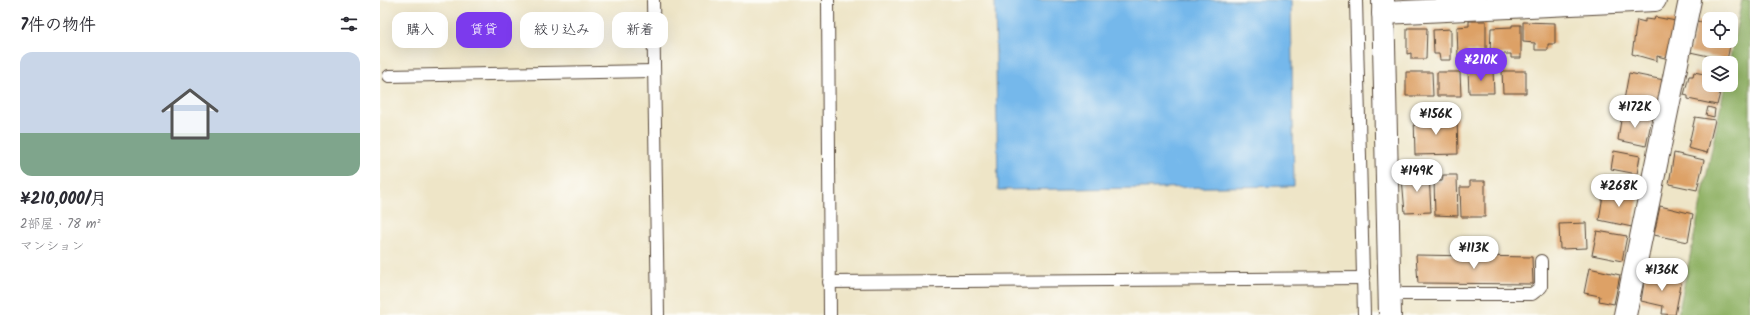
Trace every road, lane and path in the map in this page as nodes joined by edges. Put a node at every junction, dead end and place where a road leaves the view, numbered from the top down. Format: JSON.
{"nodes":[{"id":1,"x":653,"y":0,"type":"edge"},
{"id":2,"x":828,"y":0,"type":"edge"},
{"id":3,"x":1356,"y":0,"type":"edge"},
{"id":4,"x":1655,"y":0,"type":"edge"},
{"id":5,"x":1690,"y":0,"type":"edge"},
{"id":6,"x":1531,"y":3,"type":"edge"},
{"id":7,"x":1383,"y":6,"type":"edge"},
{"id":8,"x":653,"y":71,"type":"junction"},
{"id":9,"x":389,"y":76,"type":"dead end"},
{"id":10,"x":1541,"y":261,"type":"dead end"},
{"id":11,"x":1364,"y":278,"type":"junction"},
{"id":12,"x":829,"y":282,"type":"junction"},
{"id":13,"x":1389,"y":305,"type":"edge"},
{"id":14,"x":658,"y":315,"type":"edge"},
{"id":15,"x":830,"y":315,"type":"edge"},
{"id":16,"x":1364,"y":315,"type":"edge"},
{"id":17,"x":1625,"y":315,"type":"edge"}],
"edges":[{"from":1,"to":8,"type":"lane"},
{"from":2,"to":12,"type":"lane"},
{"from":3,"to":11,"type":"lane"},
{"from":4,"to":6,"type":"street"},
{"from":5,"to":17,"type":"street"},
{"from":6,"to":7,"type":"street"},
{"from":7,"to":13,"type":"street"},
{"from":8,"to":9,"type":"lane"},
{"from":8,"to":14,"type":"lane"},
{"from":10,"to":13,"type":"lane"},
{"from":11,"to":12,"type":"lane"},
{"from":11,"to":16,"type":"lane"},
{"from":12,"to":15,"type":"lane"}]}
